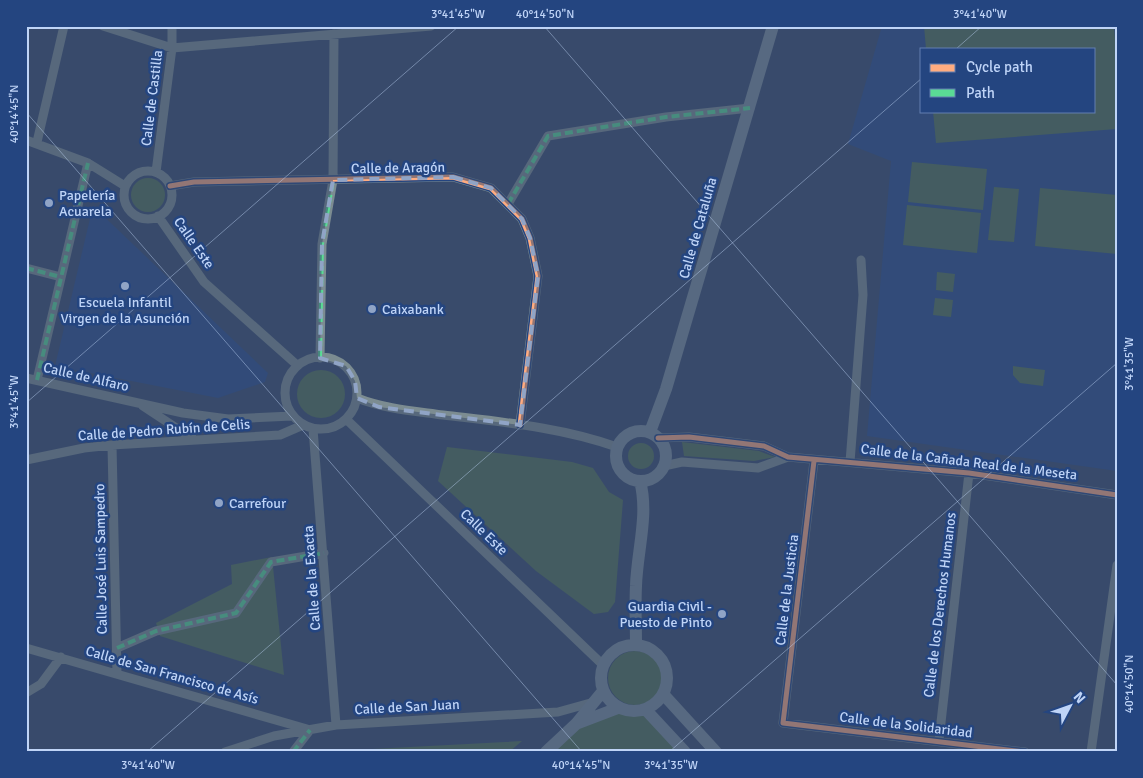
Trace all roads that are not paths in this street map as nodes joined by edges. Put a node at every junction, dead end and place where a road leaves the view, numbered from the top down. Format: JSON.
{"nodes":[{"id":1,"x":64,"y":26,"type":"edge"},
{"id":2,"x":103,"y":26,"type":"edge"},
{"id":3,"x":172,"y":26,"type":"edge"},
{"id":4,"x":432,"y":26,"type":"edge"},
{"id":5,"x":774,"y":28,"type":"edge"},
{"id":6,"x":334,"y":34,"type":"junction"},
{"id":7,"x":172,"y":48,"type":"junction"},
{"id":8,"x":750,"y":108,"type":"junction"},
{"id":9,"x":26,"y":140,"type":"edge"},
{"id":10,"x":37,"y":142,"type":"junction"},
{"id":11,"x":88,"y":163,"type":"junction"},
{"id":12,"x":156,"y":172,"type":"junction"},
{"id":13,"x":333,"y":180,"type":"junction"},
{"id":14,"x":125,"y":186,"type":"junction"},
{"id":15,"x":170,"y":186,"type":"junction"},
{"id":16,"x":508,"y":204,"type":"junction"},
{"id":17,"x":158,"y":216,"type":"junction"},
{"id":18,"x":862,"y":260,"type":"dead end"},
{"id":19,"x":26,"y":268,"type":"edge"},
{"id":20,"x":61,"y":276,"type":"junction"},
{"id":21,"x":320,"y":358,"type":"junction"},
{"id":22,"x":297,"y":365,"type":"junction"},
{"id":23,"x":26,"y":378,"type":"edge"},
{"id":24,"x":36,"y":380,"type":"junction"},
{"id":25,"x":357,"y":398,"type":"junction"},
{"id":26,"x":139,"y":404,"type":"junction"},
{"id":27,"x":292,"y":416,"type":"junction"},
{"id":28,"x":346,"y":420,"type":"junction"},
{"id":29,"x":303,"y":425,"type":"junction"},
{"id":30,"x":520,"y":425,"type":"junction"},
{"id":31,"x":313,"y":429,"type":"junction"},
{"id":32,"x":654,"y":435,"type":"junction"},
{"id":33,"x":193,"y":439,"type":"junction"},
{"id":34,"x":112,"y":445,"type":"junction"},
{"id":35,"x":617,"y":447,"type":"junction"},
{"id":36,"x":788,"y":457,"type":"junction"},
{"id":37,"x":26,"y":460,"type":"edge"},
{"id":38,"x":814,"y":460,"type":"junction"},
{"id":39,"x":850,"y":462,"type":"junction"},
{"id":40,"x":664,"y":466,"type":"junction"},
{"id":41,"x":969,"y":473,"type":"junction"},
{"id":42,"x":640,"y":481,"type":"junction"},
{"id":43,"x":1117,"y":495,"type":"edge"},
{"id":44,"x":324,"y":553,"type":"junction"},
{"id":45,"x":1117,"y":565,"type":"edge"},
{"id":46,"x":636,"y":644,"type":"junction"},
{"id":47,"x":26,"y":648,"type":"edge"},
{"id":48,"x":116,"y":648,"type":"junction"},
{"id":49,"x":61,"y":657,"type":"junction"},
{"id":50,"x":603,"y":665,"type":"junction"},
{"id":51,"x":117,"y":673,"type":"junction"},
{"id":52,"x":603,"y":691,"type":"junction"},
{"id":53,"x":26,"y":693,"type":"edge"},
{"id":54,"x":664,"y":695,"type":"junction"},
{"id":55,"x":594,"y":702,"type":"junction"},
{"id":56,"x":618,"y":708,"type":"junction"},
{"id":57,"x":646,"y":710,"type":"junction"},
{"id":58,"x":783,"y":723,"type":"joint"},
{"id":59,"x":576,"y":724,"type":"junction"},
{"id":60,"x":336,"y":725,"type":"junction"},
{"id":61,"x":310,"y":730,"type":"junction"},
{"id":62,"x":939,"y":740,"type":"junction"},
{"id":63,"x":225,"y":752,"type":"edge"},
{"id":64,"x":293,"y":752,"type":"edge"},
{"id":65,"x":546,"y":752,"type":"edge"},
{"id":66,"x":685,"y":752,"type":"edge"},
{"id":67,"x":716,"y":752,"type":"edge"},
{"id":68,"x":1025,"y":752,"type":"edge"},
{"id":69,"x":1091,"y":752,"type":"edge"}],
"edges":[{"from":1,"to":10,"type":"street"},
{"from":2,"to":7,"type":"street"},
{"from":3,"to":7,"type":"street","name":"Calle de Castilla"},
{"from":4,"to":6,"type":"street"},
{"from":5,"to":8,"type":"main road","name":"Calle de Cataluña"},
{"from":6,"to":7,"type":"street"},
{"from":6,"to":13,"type":"street"},
{"from":7,"to":12,"type":"street","name":"Calle de Castilla"},
{"from":8,"to":16,"type":"street"},
{"from":8,"to":32,"type":"main road","name":"Calle de Cataluña"},
{"from":9,"to":10,"type":"street"},
{"from":10,"to":11,"type":"street"},
{"from":11,"to":14,"type":"street"},
{"from":11,"to":20,"type":"street"},
{"from":12,"to":14,"type":"street"},
{"from":12,"to":15,"type":"street"},
{"from":13,"to":15,"type":"street","name":"Calle de Aragón"},
{"from":13,"to":16,"type":"street","name":"Calle de Aragón"},
{"from":13,"to":21,"type":"street"},
{"from":14,"to":17,"type":"street"},
{"from":15,"to":17,"type":"street"},
{"from":16,"to":30,"type":"street","name":"Calle de Aragón"},
{"from":17,"to":22,"type":"street","name":"Calle Este"},
{"from":18,"to":39,"type":"street"},
{"from":19,"to":20,"type":"street"},
{"from":20,"to":24,"type":"street"},
{"from":21,"to":22,"type":"street"},
{"from":21,"to":25,"type":"street"},
{"from":22,"to":27,"type":"street"},
{"from":23,"to":24,"type":"street","name":"Calle de Alfaro"},
{"from":24,"to":26,"type":"street","name":"Calle de Alfaro"},
{"from":25,"to":28,"type":"street"},
{"from":25,"to":30,"type":"street"},
{"from":26,"to":27,"type":"street","name":"Calle de Alfaro"},
{"from":26,"to":33,"type":"street","name":"Calle de Alfaro"},
{"from":27,"to":29,"type":"street"},
{"from":28,"to":31,"type":"street"},
{"from":28,"to":50,"type":"street","name":"Calle Este"},
{"from":29,"to":31,"type":"street"},
{"from":29,"to":33,"type":"street","name":"Calle de Pedro Rubín de Celis"},
{"from":30,"to":35,"type":"street"},
{"from":31,"to":44,"type":"street","name":"Calle de la Exacta"},
{"from":32,"to":35,"type":"main road"},
{"from":32,"to":36,"type":"street","name":"Calle de la Cañada Real de la Meseta"},
{"from":32,"to":40,"type":"main road"},
{"from":33,"to":34,"type":"street","name":"Calle de Pedro Rubín de Celis"},
{"from":34,"to":37,"type":"street","name":"Calle de Pedro Rubín de Celis"},
{"from":34,"to":48,"type":"street","name":"Calle José Luis Sampedro"},
{"from":35,"to":42,"type":"main road"},
{"from":36,"to":38,"type":"street","name":"Calle de la Cañada Real de la Meseta"},
{"from":36,"to":40,"type":"street","name":"Calle de la Cañada Real de la Meseta"},
{"from":38,"to":39,"type":"street","name":"Calle de la Cañada Real de la Meseta"},
{"from":38,"to":58,"type":"street","name":"Calle de la Justicia"},
{"from":39,"to":41,"type":"street","name":"Calle de la Cañada Real de la Meseta"},
{"from":40,"to":42,"type":"main road"},
{"from":41,"to":43,"type":"street","name":"Calle de la Cañada Real de la Meseta"},
{"from":41,"to":62,"type":"street","name":"Calle de los Derechos Humanos"},
{"from":42,"to":46,"type":"main road"},
{"from":44,"to":48,"type":"street"},
{"from":44,"to":60,"type":"street","name":"Calle de la Exacta"},
{"from":45,"to":69,"type":"street"},
{"from":46,"to":50,"type":"main road"},
{"from":46,"to":54,"type":"main road"},
{"from":47,"to":49,"type":"street","name":"Calle de San Francisco de Asís"},
{"from":48,"to":51,"type":"street","name":"Calle José Luis Sampedro"},
{"from":49,"to":51,"type":"street","name":"Calle de San Francisco de Asís"},
{"from":49,"to":53,"type":"street"},
{"from":50,"to":52,"type":"main road"},
{"from":51,"to":61,"type":"street","name":"Calle de San Francisco de Asís"},
{"from":52,"to":55,"type":"main road"},
{"from":52,"to":56,"type":"main road"},
{"from":54,"to":57,"type":"main road"},
{"from":54,"to":67,"type":"main road"},
{"from":55,"to":59,"type":"main road"},
{"from":55,"to":60,"type":"street","name":"Calle de San Juan"},
{"from":56,"to":57,"type":"main road"},
{"from":56,"to":59,"type":"main road"},
{"from":57,"to":66,"type":"main road"},
{"from":58,"to":62,"type":"street","name":"Calle de la Solidaridad"},
{"from":59,"to":65,"type":"main road"},
{"from":60,"to":61,"type":"street","name":"Calle de San Juan"},
{"from":61,"to":63,"type":"street","name":"Calle de San Juan"},
{"from":61,"to":64,"type":"street"},
{"from":62,"to":68,"type":"street","name":"Calle de la Solidaridad"}]}
